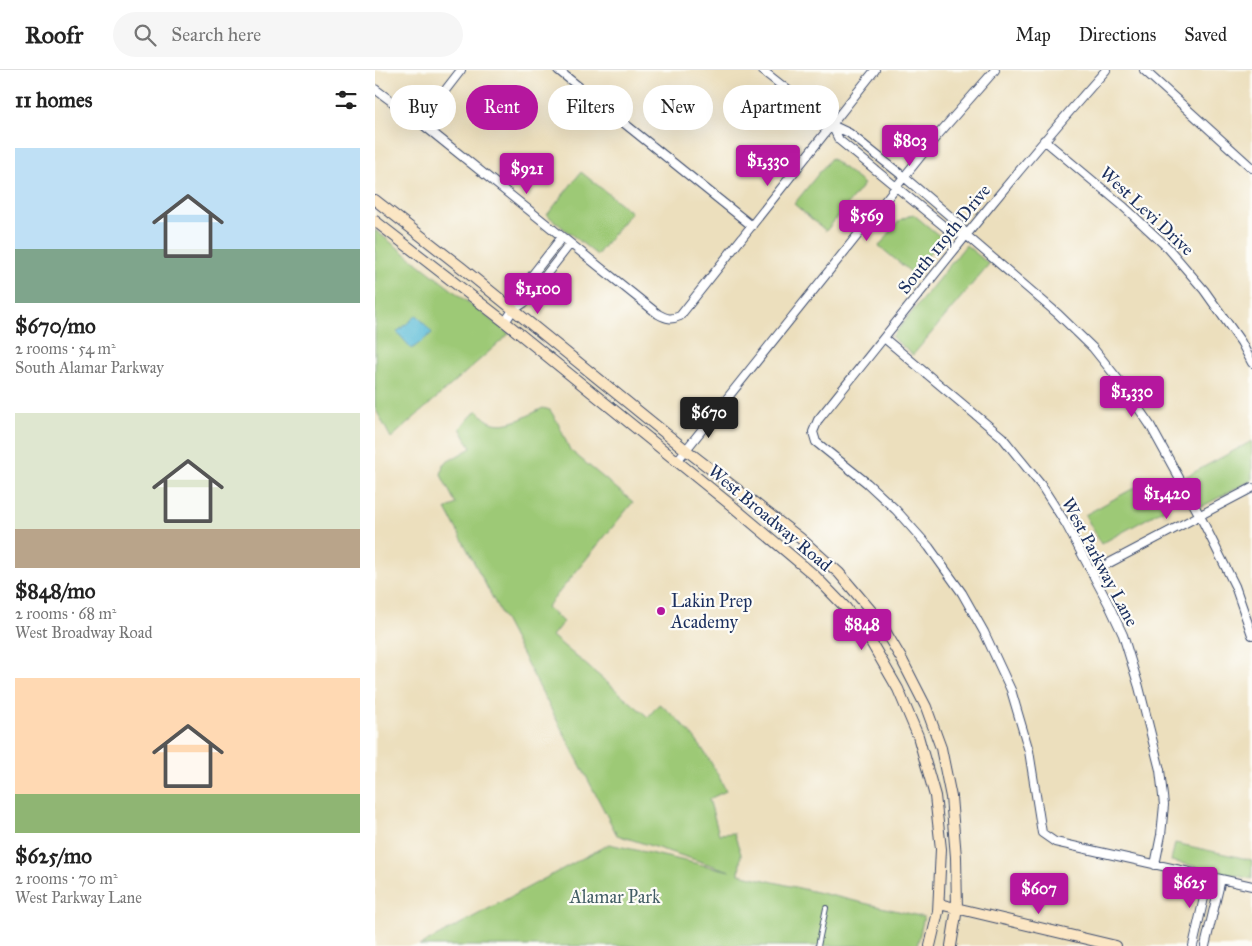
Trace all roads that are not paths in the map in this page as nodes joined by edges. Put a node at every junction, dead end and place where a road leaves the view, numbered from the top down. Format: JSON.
{"nodes":[{"id":1,"x":461,"y":70,"type":"edge"},
{"id":2,"x":558,"y":70,"type":"edge"},
{"id":3,"x":762,"y":70,"type":"edge"},
{"id":4,"x":875,"y":70,"type":"edge"},
{"id":5,"x":995,"y":70,"type":"edge"},
{"id":6,"x":1106,"y":70,"type":"edge"},
{"id":7,"x":1144,"y":70,"type":"edge"},
{"id":8,"x":449,"y":85,"type":"edge"},
{"id":9,"x":781,"y":85,"type":"edge"},
{"id":10,"x":375,"y":90,"type":"edge"},
{"id":11,"x":390,"y":101,"type":"edge"},
{"id":12,"x":839,"y":117,"type":"edge"},
{"id":13,"x":839,"y":128,"type":"edge"},
{"id":14,"x":428,"y":130,"type":"edge"},
{"id":15,"x":829,"y":130,"type":"edge"},
{"id":16,"x":834,"y":130,"type":"edge"},
{"id":17,"x":1044,"y":140,"type":"junction"},
{"id":18,"x":1252,"y":168,"type":"edge"},
{"id":19,"x":904,"y":177,"type":"junction"},
{"id":20,"x":896,"y":187,"type":"junction"},
{"id":21,"x":375,"y":200,"type":"edge"},
{"id":22,"x":375,"y":220,"type":"edge"},
{"id":23,"x":752,"y":226,"type":"junction"},
{"id":24,"x":966,"y":235,"type":"junction"},
{"id":25,"x":562,"y":237,"type":"junction"},
{"id":26,"x":570,"y":244,"type":"junction"},
{"id":27,"x":513,"y":310,"type":"junction"},
{"id":28,"x":505,"y":322,"type":"junction"},
{"id":29,"x":884,"y":338,"type":"junction"},
{"id":30,"x":1252,"y":363,"type":"edge"},
{"id":31,"x":686,"y":450,"type":"junction"},
{"id":32,"x":677,"y":461,"type":"junction"},
{"id":33,"x":1252,"y":488,"type":"edge"},
{"id":34,"x":1200,"y":516,"type":"junction"},
{"id":35,"x":1092,"y":572,"type":"junction"},
{"id":36,"x":1252,"y":635,"type":"edge"},
{"id":37,"x":1155,"y":865,"type":"junction"},
{"id":38,"x":1209,"y":876,"type":"junction"},
{"id":39,"x":1221,"y":879,"type":"junction"},
{"id":40,"x":1252,"y":886,"type":"edge"},
{"id":41,"x":939,"y":904,"type":"junction"},
{"id":42,"x":826,"y":908,"type":"dead end"},
{"id":43,"x":957,"y":908,"type":"junction"},
{"id":44,"x":818,"y":946,"type":"edge"},
{"id":45,"x":930,"y":946,"type":"edge"},
{"id":46,"x":951,"y":946,"type":"edge"},
{"id":47,"x":1116,"y":946,"type":"edge"},
{"id":48,"x":1193,"y":946,"type":"edge"},
{"id":49,"x":1205,"y":946,"type":"edge"}],
"edges":[{"from":1,"to":8,"type":"street"},
{"from":2,"to":23,"type":"street"},
{"from":3,"to":9,"type":"street"},
{"from":4,"to":12,"type":"street"},
{"from":5,"to":19,"type":"street"},
{"from":6,"to":17,"type":"street","name":"South 119th Drive"},
{"from":7,"to":18,"type":"street"},
{"from":10,"to":11,"type":"street"},
{"from":13,"to":19,"type":"street"},
{"from":14,"to":25,"type":"street"},
{"from":15,"to":23,"type":"street"},
{"from":16,"to":20,"type":"street"},
{"from":17,"to":24,"type":"street","name":"South 119th Drive"},
{"from":17,"to":30,"type":"street","name":"West Levi Drive"},
{"from":19,"to":20,"type":"street"},
{"from":19,"to":24,"type":"street"},
{"from":20,"to":24,"type":"street"},
{"from":20,"to":31,"type":"street"},
{"from":21,"to":27,"type":"main road","name":"West Broadway Road"},
{"from":22,"to":28,"type":"main road","name":"West Broadway Road"},
{"from":23,"to":26,"type":"street"},
{"from":24,"to":29,"type":"street","name":"South 119th Drive"},
{"from":24,"to":34,"type":"street"},
{"from":25,"to":26,"type":"street"},
{"from":25,"to":27,"type":"street"},
{"from":26,"to":27,"type":"street"},
{"from":27,"to":28,"type":"street"},
{"from":27,"to":31,"type":"main road","name":"West Broadway Road"},
{"from":28,"to":32,"type":"main road","name":"West Broadway Road"},
{"from":29,"to":35,"type":"street","name":"West Parkway Lane"},
{"from":29,"to":37,"type":"street","name":"South 119th Drive"},
{"from":31,"to":32,"type":"street"},
{"from":31,"to":43,"type":"main road","name":"West Broadway Road"},
{"from":32,"to":41,"type":"main road","name":"West Broadway Road"},
{"from":33,"to":34,"type":"street"},
{"from":34,"to":35,"type":"street"},
{"from":34,"to":36,"type":"street"},
{"from":35,"to":37,"type":"street","name":"West Parkway Lane"},
{"from":37,"to":38,"type":"street"},
{"from":38,"to":39,"type":"street"},
{"from":38,"to":48,"type":"street"},
{"from":39,"to":40,"type":"street"},
{"from":39,"to":49,"type":"street"},
{"from":41,"to":43,"type":"main road"},
{"from":41,"to":45,"type":"main road","name":"West Broadway Road"},
{"from":42,"to":44,"type":"lane"},
{"from":43,"to":46,"type":"main road","name":"West Broadway Road"},
{"from":43,"to":47,"type":"main road"}]}
